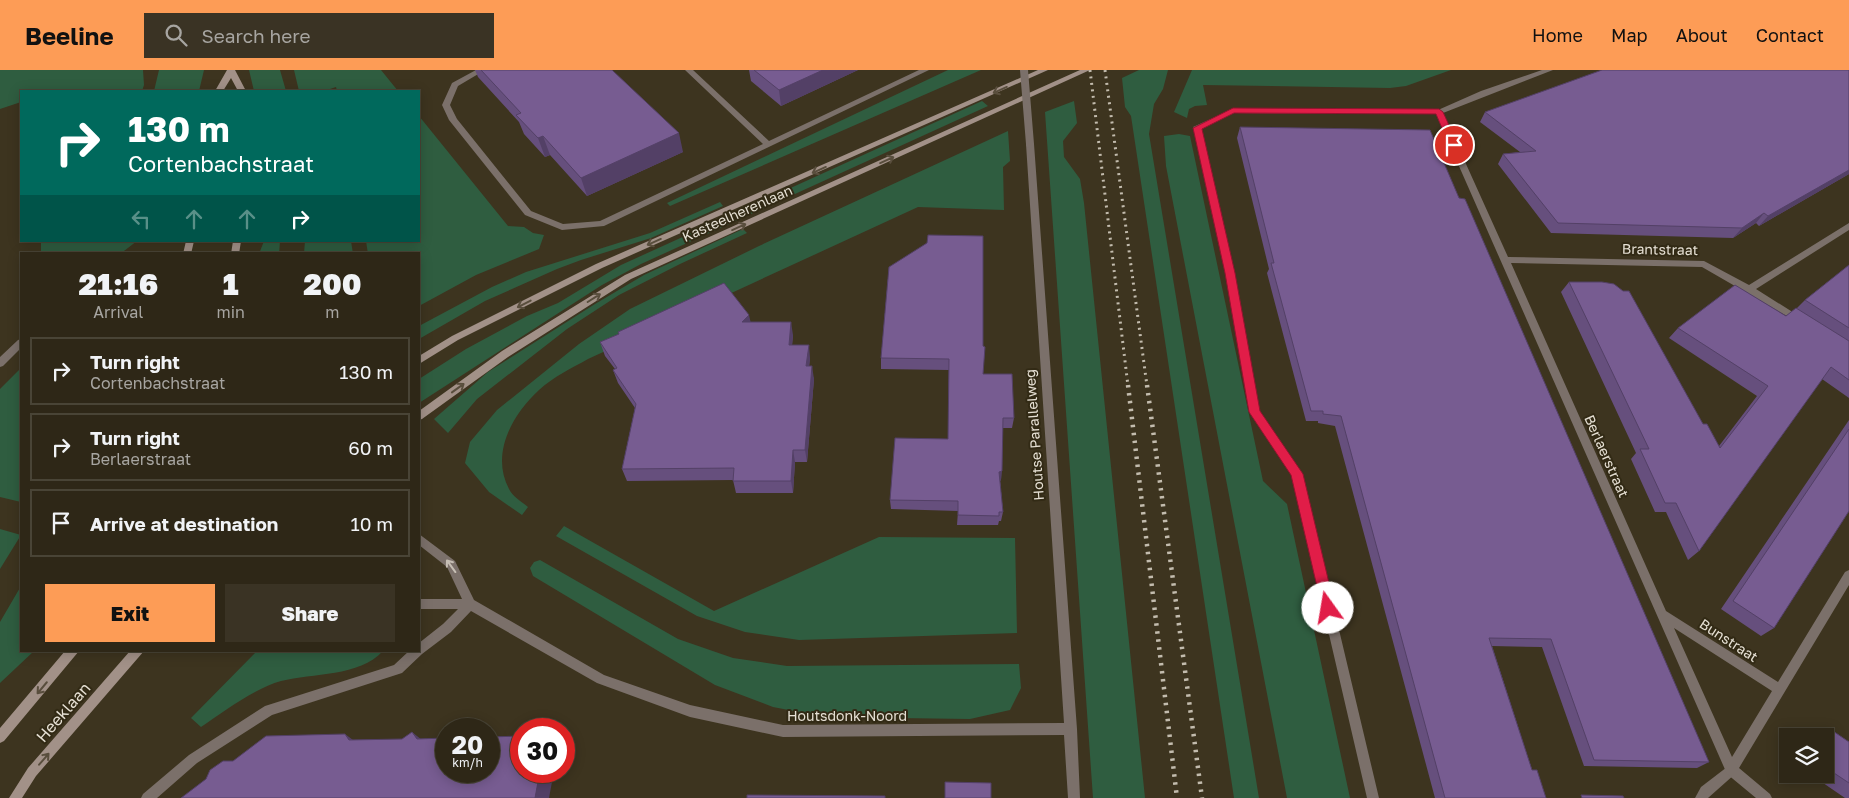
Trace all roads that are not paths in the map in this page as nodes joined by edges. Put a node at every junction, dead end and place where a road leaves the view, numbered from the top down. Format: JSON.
{"nodes":[{"id":1,"x":481,"y":70,"type":"edge"},
{"id":2,"x":690,"y":70,"type":"edge"},
{"id":3,"x":925,"y":70,"type":"edge"},
{"id":4,"x":1024,"y":70,"type":"edge"},
{"id":5,"x":1044,"y":70,"type":"edge"},
{"id":6,"x":1086,"y":70,"type":"edge"},
{"id":7,"x":1549,"y":70,"type":"edge"},
{"id":8,"x":231,"y":71,"type":"edge"},
{"id":9,"x":220,"y":90,"type":"edge"},
{"id":10,"x":241,"y":90,"type":"edge"},
{"id":11,"x":1439,"y":112,"type":"junction"},
{"id":12,"x":769,"y":145,"type":"junction"},
{"id":13,"x":1849,"y":226,"type":"edge"},
{"id":14,"x":1505,"y":260,"type":"junction"},
{"id":15,"x":1749,"y":289,"type":"junction"},
{"id":16,"x":1807,"y":326,"type":"edge"},
{"id":17,"x":20,"y":343,"type":"edge"},
{"id":18,"x":420,"y":359,"type":"edge"},
{"id":19,"x":0,"y":363,"type":"edge"},
{"id":20,"x":420,"y":415,"type":"edge"},
{"id":21,"x":420,"y":540,"type":"edge"},
{"id":22,"x":1849,"y":575,"type":"edge"},
{"id":23,"x":420,"y":604,"type":"edge"},
{"id":24,"x":470,"y":604,"type":"junction"},
{"id":25,"x":1662,"y":615,"type":"junction"},
{"id":26,"x":420,"y":649,"type":"edge"},
{"id":27,"x":73,"y":652,"type":"edge"},
{"id":28,"x":137,"y":652,"type":"edge"},
{"id":29,"x":417,"y":652,"type":"edge"},
{"id":30,"x":1780,"y":690,"type":"junction"},
{"id":31,"x":1071,"y":729,"type":"junction"},
{"id":32,"x":0,"y":737,"type":"edge"},
{"id":33,"x":1730,"y":770,"type":"junction"},
{"id":34,"x":15,"y":798,"type":"edge"},
{"id":35,"x":147,"y":798,"type":"edge"},
{"id":36,"x":1074,"y":798,"type":"edge"},
{"id":37,"x":1374,"y":798,"type":"edge"},
{"id":38,"x":1701,"y":798,"type":"edge"},
{"id":39,"x":1766,"y":798,"type":"edge"}],
"edges":[{"from":1,"to":12,"type":"street"},
{"from":2,"to":12,"type":"street"},
{"from":3,"to":12,"type":"street"},
{"from":4,"to":31,"type":"street","name":"Houtse Parallelweg","bridge":true},
{"from":5,"to":18,"type":"main road","name":"Kasteelherenlaan","one_way":true},
{"from":20,"to":6,"type":"main road","name":"Kasteelherenlaan","one_way":true},
{"from":7,"to":11,"type":"street"},
{"from":8,"to":9,"type":"main road"},
{"from":8,"to":10,"type":"main road"},
{"from":11,"to":14,"type":"street","name":"Berlaerstraat"},
{"from":11,"to":37,"type":"street"},
{"from":13,"to":15,"type":"street"},
{"from":14,"to":15,"type":"street","name":"Brantstraat"},
{"from":14,"to":25,"type":"street","name":"Berlaerstraat"},
{"from":15,"to":16,"type":"street","name":"Brantstraat"},
{"from":17,"to":19,"type":"street"},
{"from":24,"to":21,"type":"street","one_way":true},
{"from":22,"to":30,"type":"street"},
{"from":23,"to":24,"type":"street","name":"Houtsdonk-Noord"},
{"from":24,"to":26,"type":"street"},
{"from":24,"to":31,"type":"street","name":"Houtsdonk-Noord"},
{"from":25,"to":30,"type":"street","name":"Bunstraat"},
{"from":25,"to":33,"type":"street","name":"Berlaerstraat"},
{"from":27,"to":32,"type":"main road","one_way":true},
{"from":34,"to":28,"type":"main road","name":"Heeklaan","one_way":true},
{"from":29,"to":35,"type":"street"},
{"from":30,"to":33,"type":"street"},
{"from":31,"to":36,"type":"street","name":"Houtse Parallelweg"},
{"from":33,"to":38,"type":"street"},
{"from":33,"to":39,"type":"street","name":"Berlaerstraat"}]}
